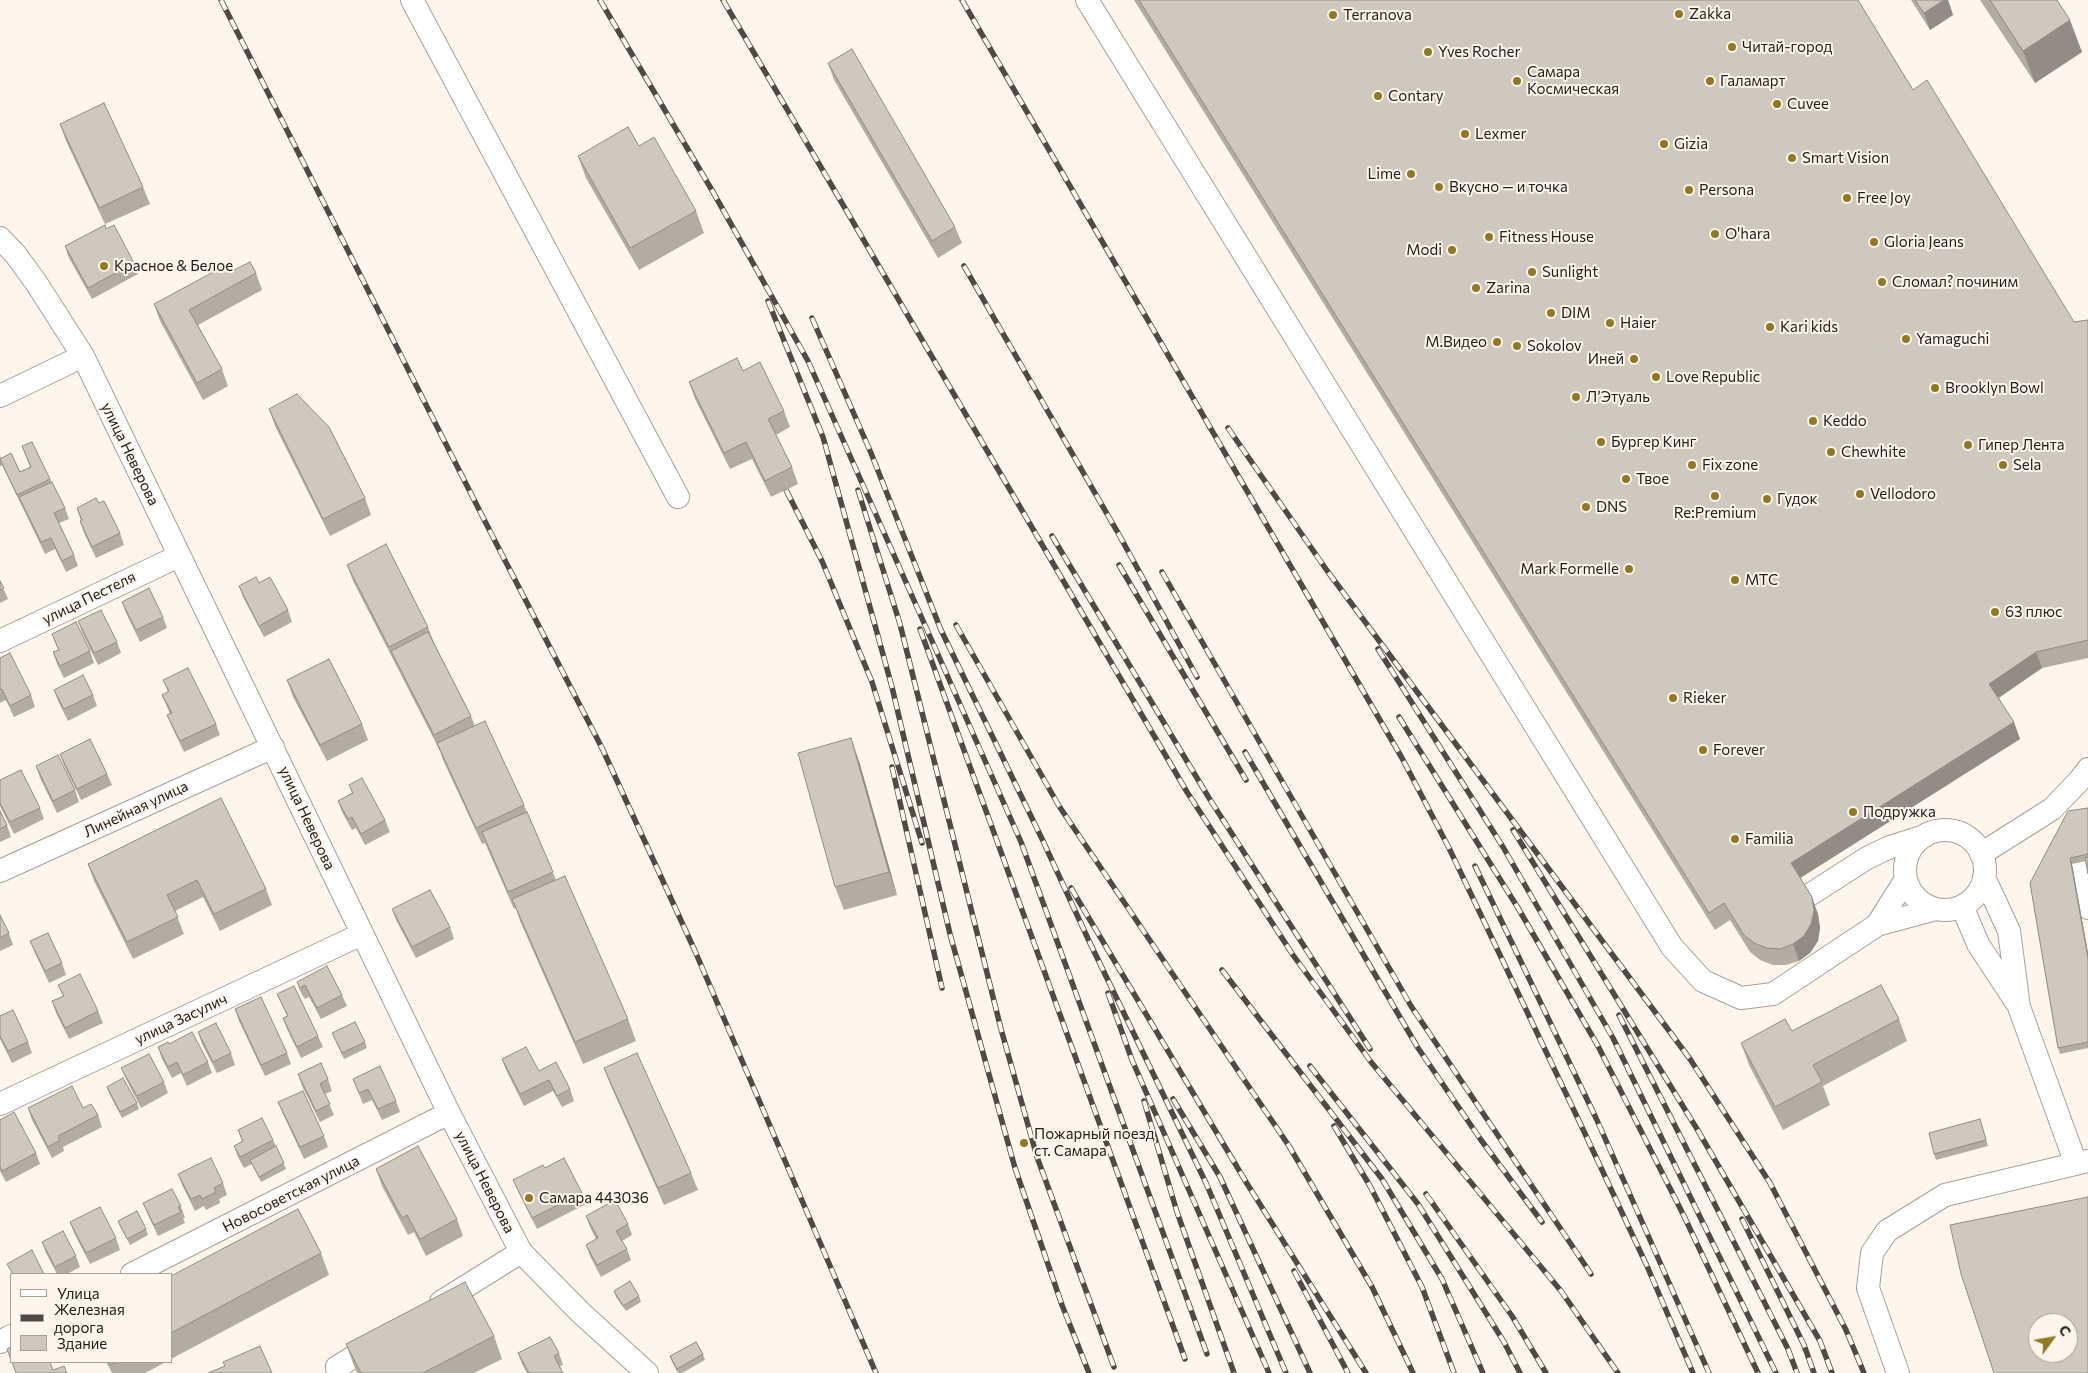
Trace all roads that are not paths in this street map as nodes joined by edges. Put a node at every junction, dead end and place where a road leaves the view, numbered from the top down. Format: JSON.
{"nodes":[{"id":1,"x":412,"y":0,"type":"edge"},
{"id":2,"x":1087,"y":0,"type":"edge"},
{"id":3,"x":0,"y":238,"type":"edge"},
{"id":4,"x":83,"y":356,"type":"junction"},
{"id":5,"x":0,"y":396,"type":"edge"},
{"id":6,"x":678,"y":497,"type":"dead end"},
{"id":7,"x":179,"y":556,"type":"junction"},
{"id":8,"x":0,"y":641,"type":"edge"},
{"id":9,"x":273,"y":747,"type":"junction"},
{"id":10,"x":2085,"y":776,"type":"edge"},
{"id":11,"x":1926,"y":836,"type":"junction"},
{"id":12,"x":1981,"y":854,"type":"junction"},
{"id":13,"x":1867,"y":858,"type":"junction"},
{"id":14,"x":2081,"y":867,"type":"dead end"},
{"id":15,"x":1906,"y":871,"type":"junction"},
{"id":16,"x":0,"y":872,"type":"edge"},
{"id":17,"x":1984,"y":877,"type":"junction"},
{"id":18,"x":1811,"y":894,"type":"edge"},
{"id":19,"x":1962,"y":906,"type":"junction"},
{"id":20,"x":2088,"y":908,"type":"edge"},
{"id":21,"x":1936,"y":909,"type":"junction"},
{"id":22,"x":1877,"y":925,"type":"junction"},
{"id":23,"x":362,"y":934,"type":"junction"},
{"id":24,"x":2019,"y":1007,"type":"junction"},
{"id":25,"x":0,"y":1104,"type":"edge"},
{"id":26,"x":449,"y":1113,"type":"junction"},
{"id":27,"x":2082,"y":1163,"type":"edge"},
{"id":28,"x":521,"y":1252,"type":"junction"},
{"id":29,"x":134,"y":1273,"type":"edge"},
{"id":30,"x":421,"y":1315,"type":"edge"},
{"id":31,"x":396,"y":1330,"type":"edge"},
{"id":32,"x":338,"y":1373,"type":"edge"},
{"id":33,"x":647,"y":1373,"type":"edge"},
{"id":34,"x":1898,"y":1373,"type":"edge"}],
"edges":[{"from":1,"to":6,"type":"street"},
{"from":2,"to":22,"type":"street"},
{"from":3,"to":4,"type":"street","name":"улица Неверова"},
{"from":4,"to":5,"type":"street"},
{"from":4,"to":7,"type":"street","name":"улица Неверова"},
{"from":7,"to":8,"type":"street","name":"улица Пестеля"},
{"from":7,"to":9,"type":"street","name":"улица Неверова"},
{"from":9,"to":16,"type":"street","name":"Линейная улица"},
{"from":9,"to":23,"type":"street","name":"улица Неверова"},
{"from":10,"to":12,"type":"street"},
{"from":11,"to":12,"type":"street"},
{"from":11,"to":13,"type":"street"},
{"from":11,"to":15,"type":"street"},
{"from":12,"to":17,"type":"street"},
{"from":13,"to":15,"type":"street"},
{"from":13,"to":18,"type":"street"},
{"from":14,"to":20,"type":"street"},
{"from":15,"to":21,"type":"street"},
{"from":15,"to":22,"type":"street"},
{"from":17,"to":19,"type":"street"},
{"from":17,"to":24,"type":"street"},
{"from":19,"to":21,"type":"street"},
{"from":19,"to":24,"type":"street"},
{"from":21,"to":22,"type":"street"},
{"from":23,"to":25,"type":"street","name":"улица Засулич"},
{"from":23,"to":26,"type":"street","name":"улица Неверова"},
{"from":24,"to":27,"type":"street"},
{"from":26,"to":28,"type":"street","name":"улица Неверова"},
{"from":26,"to":29,"type":"street","name":"Новосоветская улица"},
{"from":27,"to":34,"type":"street"},
{"from":28,"to":30,"type":"street"},
{"from":28,"to":33,"type":"street","name":"улица Неверова"},
{"from":31,"to":32,"type":"street"}]}
